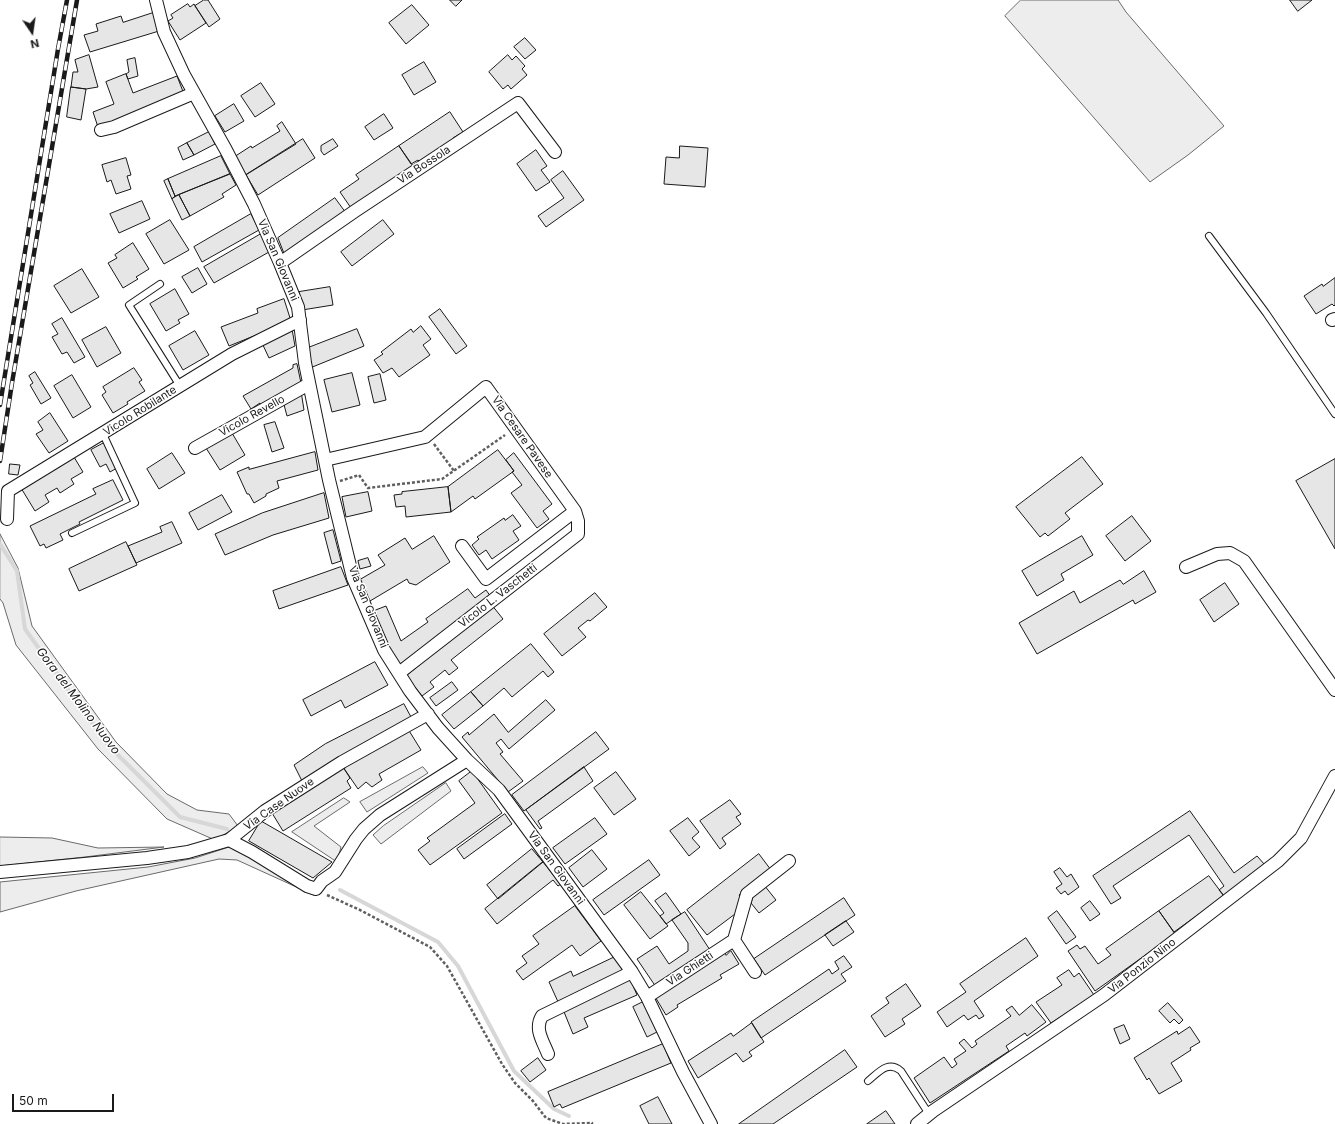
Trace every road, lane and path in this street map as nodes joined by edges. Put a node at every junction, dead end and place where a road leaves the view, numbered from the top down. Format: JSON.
{"nodes":[{"id":1,"x":156,"y":0,"type":"edge"},
{"id":2,"x":194,"y":93,"type":"junction"},
{"id":3,"x":101,"y":130,"type":"dead end"},
{"id":4,"x":555,"y":152,"type":"dead end"},
{"id":5,"x":1209,"y":236,"type":"dead end"},
{"id":6,"x":280,"y":263,"type":"junction"},
{"id":7,"x":160,"y":284,"type":"dead end"},
{"id":8,"x":300,"y":320,"type":"junction"},
{"id":9,"x":309,"y":384,"type":"junction"},
{"id":10,"x":180,"y":386,"type":"junction"},
{"id":11,"x":1335,"y":414,"type":"edge"},
{"id":12,"x":515,"y":428,"type":"junction"},
{"id":13,"x":103,"y":434,"type":"junction"},
{"id":14,"x":427,"y":435,"type":"junction"},
{"id":15,"x":195,"y":448,"type":"dead end"},
{"id":16,"x":325,"y":460,"type":"junction"},
{"id":17,"x":454,"y":471,"type":"junction"},
{"id":18,"x":330,"y":484,"type":"junction"},
{"id":19,"x":575,"y":511,"type":"junction"},
{"id":20,"x":7,"y":519,"type":"dead end"},
{"id":21,"x":72,"y":533,"type":"dead end"},
{"id":22,"x":462,"y":546,"type":"dead end"},
{"id":23,"x":1186,"y":567,"type":"dead end"},
{"id":24,"x":398,"y":673,"type":"junction"},
{"id":25,"x":1335,"y":690,"type":"edge"},
{"id":26,"x":428,"y":714,"type":"junction"},
{"id":27,"x":467,"y":760,"type":"junction"},
{"id":28,"x":1335,"y":776,"type":"edge"},
{"id":29,"x":229,"y":840,"type":"junction"},
{"id":30,"x":789,"y":861,"type":"dead end"},
{"id":31,"x":0,"y":872,"type":"edge"},
{"id":32,"x":316,"y":889,"type":"junction"},
{"id":33,"x":734,"y":940,"type":"junction"},
{"id":34,"x":632,"y":972,"type":"junction"},
{"id":35,"x":755,"y":972,"type":"dead end"},
{"id":36,"x":647,"y":997,"type":"junction"},
{"id":37,"x":548,"y":1054,"type":"dead end"},
{"id":38,"x":868,"y":1081,"type":"dead end"},
{"id":39,"x":929,"y":1114,"type":"junction"},
{"id":40,"x":592,"y":1124,"type":"edge"},
{"id":41,"x":711,"y":1124,"type":"edge"},
{"id":42,"x":917,"y":1124,"type":"edge"}],
"edges":[{"from":1,"to":2,"type":"street","name":"Via San Giovanni"},
{"from":2,"to":3,"type":"street"},
{"from":2,"to":6,"type":"street","name":"Via San Giovanni"},
{"from":4,"to":6,"type":"street","name":"Via Bossola"},
{"from":5,"to":11,"type":"lane"},
{"from":6,"to":8,"type":"street","name":"Via San Giovanni"},
{"from":7,"to":10,"type":"lane"},
{"from":8,"to":9,"type":"street","name":"Via San Giovanni"},
{"from":8,"to":10,"type":"street","name":"Vicolo Robilante"},
{"from":9,"to":15,"type":"street","name":"Vicolo Revello"},
{"from":9,"to":16,"type":"street","name":"Via San Giovanni"},
{"from":10,"to":13,"type":"street","name":"Vicolo Robilante"},
{"from":12,"to":14,"type":"street","name":"Via Cesare Pavese"},
{"from":12,"to":17,"type":"path"},
{"from":12,"to":19,"type":"street","name":"Via Cesare Pavese"},
{"from":13,"to":20,"type":"street","name":"Vicolo Robilante"},
{"from":13,"to":21,"type":"lane"},
{"from":14,"to":16,"type":"street","name":"Via Cesare Pavese"},
{"from":14,"to":17,"type":"path"},
{"from":16,"to":18,"type":"street","name":"Via San Giovanni"},
{"from":17,"to":18,"type":"path"},
{"from":18,"to":24,"type":"street","name":"Via San Giovanni"},
{"from":19,"to":22,"type":"street"},
{"from":19,"to":24,"type":"street","name":"Vicolo L. Vaschetti"},
{"from":23,"to":25,"type":"street"},
{"from":24,"to":26,"type":"street","name":"Via San Giovanni"},
{"from":26,"to":27,"type":"street","name":"Via San Giovanni"},
{"from":26,"to":29,"type":"street","name":"Via Case Nuove"},
{"from":27,"to":32,"type":"street"},
{"from":27,"to":34,"type":"street","name":"Via San Giovanni"},
{"from":28,"to":39,"type":"street","name":"Via Ponzio Nino"},
{"from":29,"to":31,"type":"street","name":"Via Case Nuove"},
{"from":29,"to":32,"type":"street"},
{"from":30,"to":33,"type":"street"},
{"from":32,"to":40,"type":"path"},
{"from":33,"to":35,"type":"street"},
{"from":33,"to":36,"type":"street","name":"Via Ghietti"},
{"from":34,"to":36,"type":"street","name":"Via San Giovanni"},
{"from":34,"to":37,"type":"street"},
{"from":36,"to":41,"type":"street","name":"Via San Giovanni"},
{"from":38,"to":39,"type":"lane"},
{"from":39,"to":42,"type":"street","name":"Via Ponzio Nino"}]}
